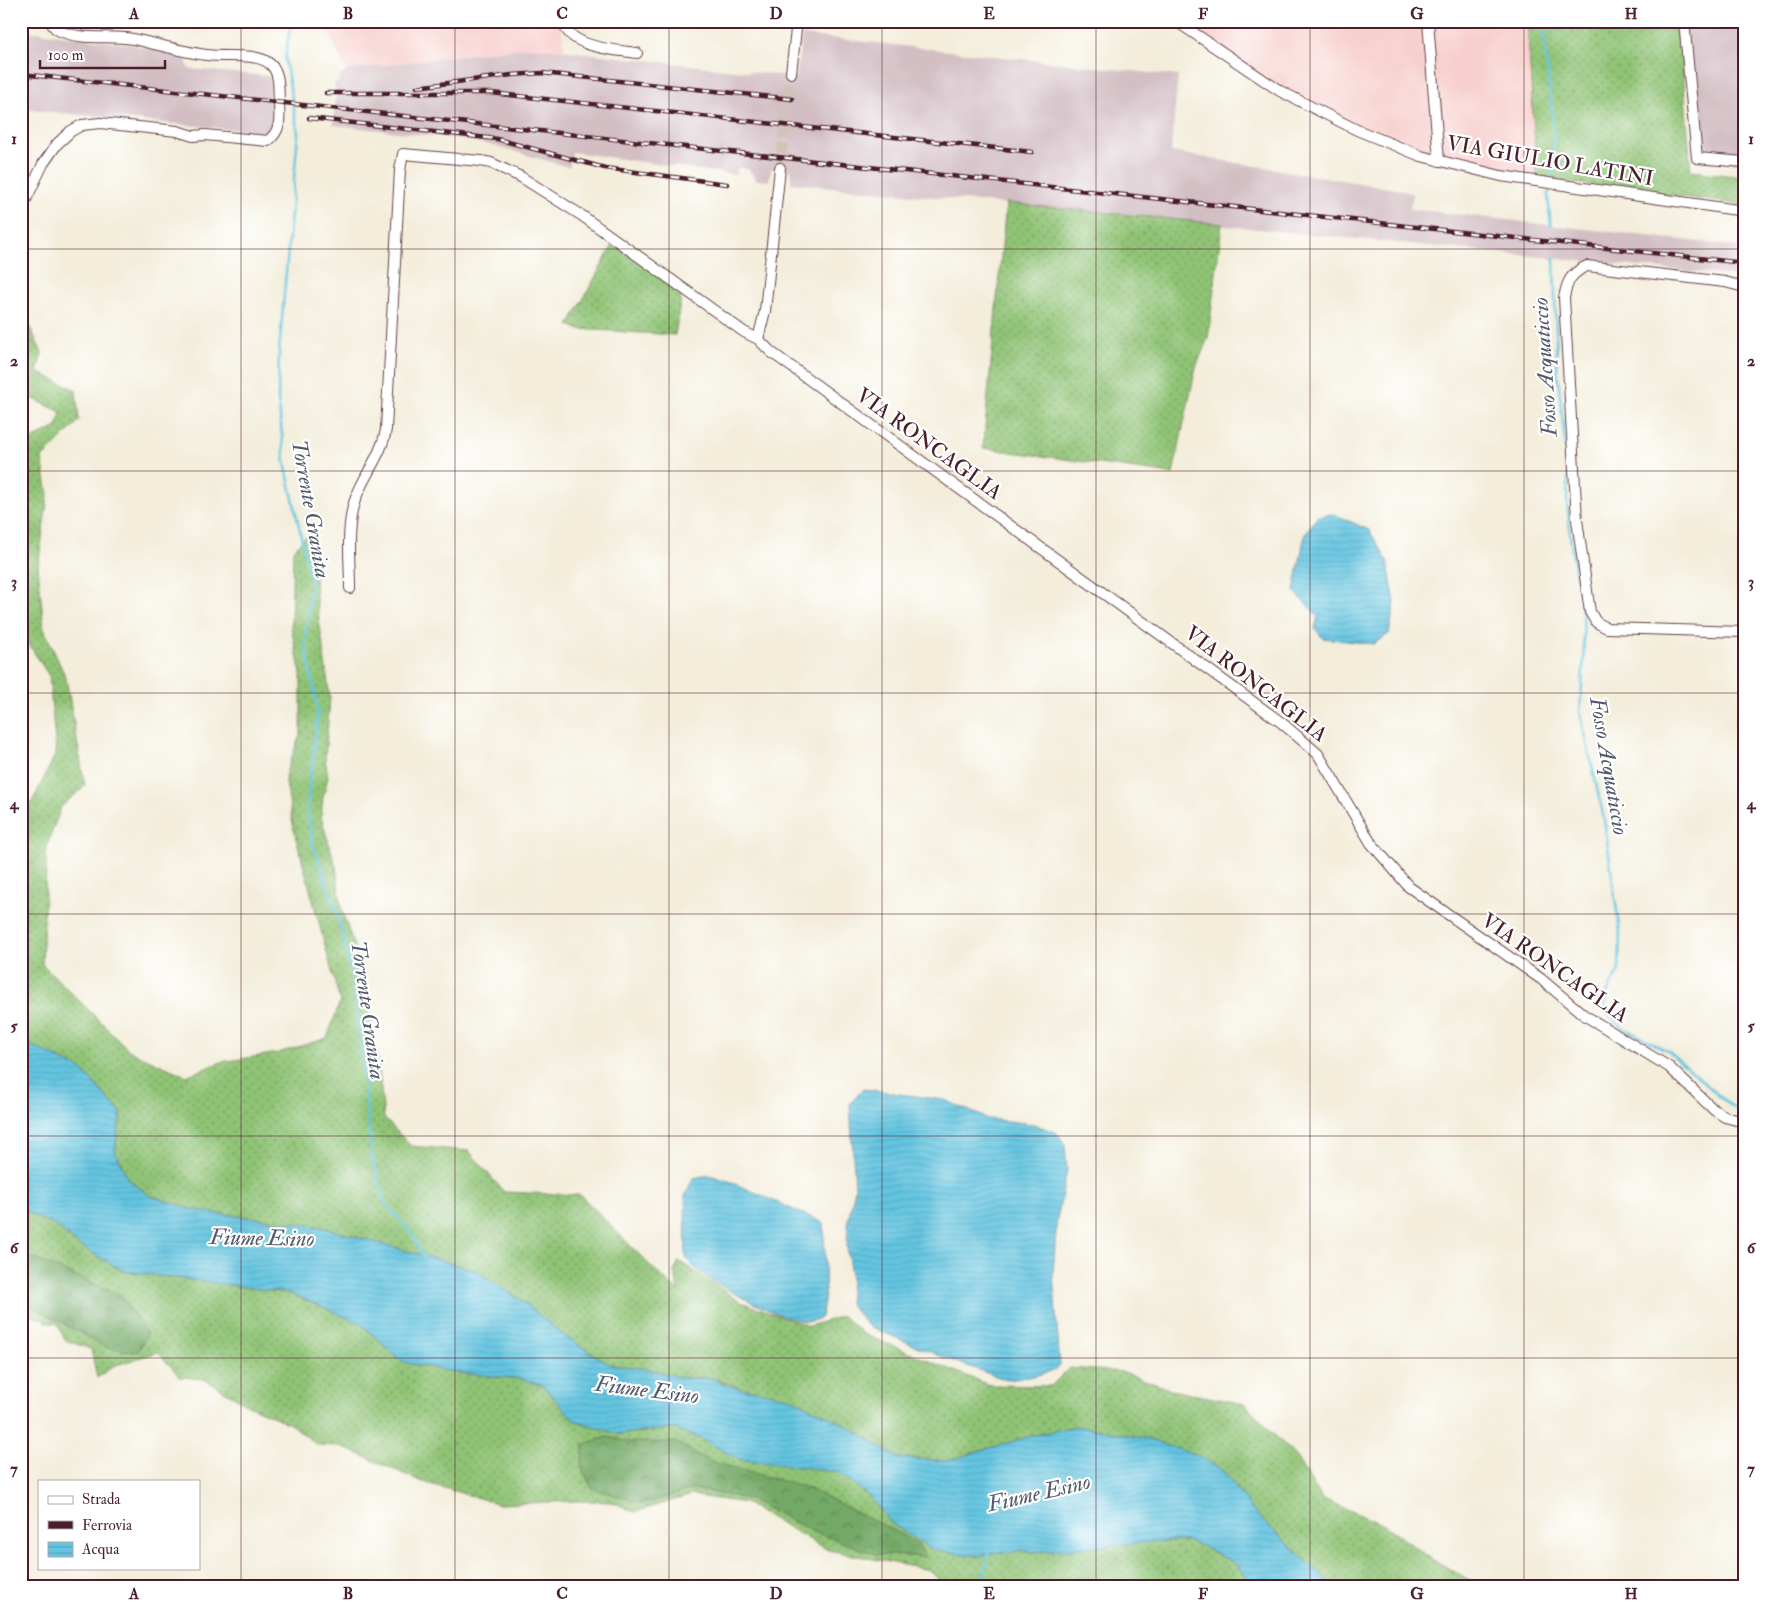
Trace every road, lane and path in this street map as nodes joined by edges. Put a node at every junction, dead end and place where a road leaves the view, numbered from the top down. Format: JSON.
{"nodes":[{"id":1,"x":50,"y":21,"type":"edge"},
{"id":2,"x":563,"y":21,"type":"edge"},
{"id":3,"x":797,"y":21,"type":"edge"},
{"id":4,"x":1176,"y":21,"type":"edge"},
{"id":5,"x":1428,"y":21,"type":"edge"},
{"id":6,"x":1684,"y":21,"type":"edge"},
{"id":7,"x":637,"y":53,"type":"dead end"},
{"id":8,"x":791,"y":73,"type":"tunnel mouth"},
{"id":9,"x":1439,"y":161,"type":"junction"},
{"id":10,"x":1744,"y":162,"type":"edge"},
{"id":11,"x":780,"y":168,"type":"tunnel mouth"},
{"id":12,"x":21,"y":210,"type":"edge"},
{"id":13,"x":1744,"y":211,"type":"edge"},
{"id":14,"x":1744,"y":287,"type":"edge"},
{"id":15,"x":758,"y":339,"type":"junction"},
{"id":16,"x":350,"y":588,"type":"dead end"},
{"id":17,"x":1744,"y":632,"type":"edge"},
{"id":18,"x":1741,"y":1122,"type":"edge"}],
"edges":[{"from":1,"to":12,"type":"street"},
{"from":2,"to":7,"type":"street"},
{"from":3,"to":8,"type":"street"},
{"from":4,"to":9,"type":"street","name":"VIA GIULIO LATINI"},
{"from":5,"to":9,"type":"street"},
{"from":6,"to":10,"type":"street"},
{"from":9,"to":13,"type":"street","name":"VIA GIULIO LATINI"},
{"from":11,"to":15,"type":"street"},
{"from":14,"to":17,"type":"street"},
{"from":15,"to":16,"type":"street","name":"VIA RONCAGLIA"},
{"from":15,"to":18,"type":"street","name":"VIA RONCAGLIA"}]}
